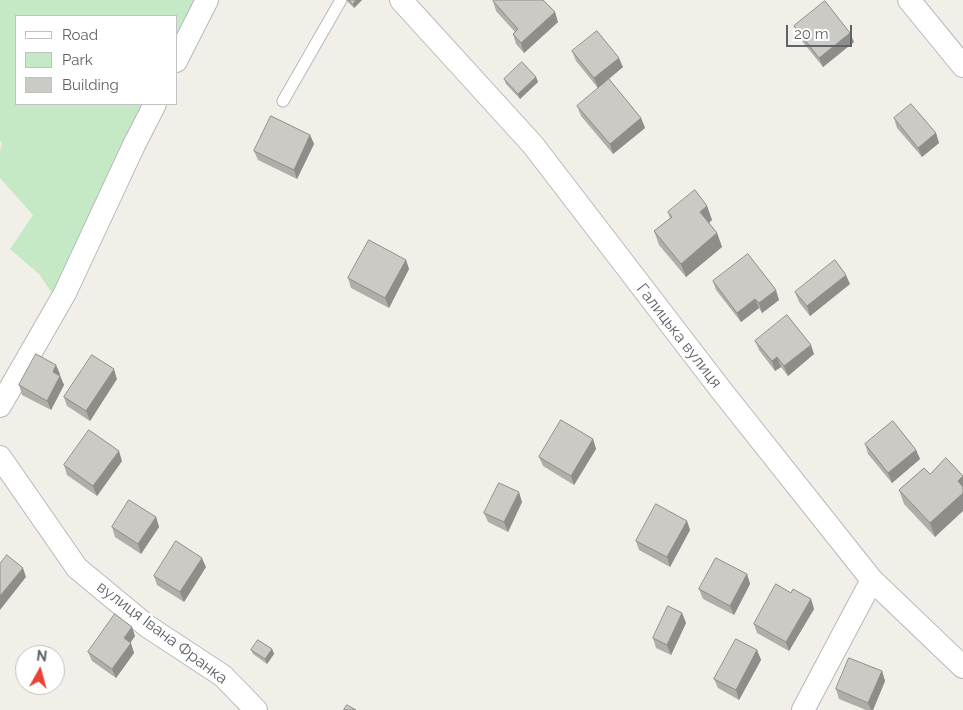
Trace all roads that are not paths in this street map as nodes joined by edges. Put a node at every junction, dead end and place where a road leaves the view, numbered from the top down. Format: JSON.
{"nodes":[{"id":1,"x":207,"y":0,"type":"edge"},
{"id":2,"x":341,"y":0,"type":"edge"},
{"id":3,"x":401,"y":0,"type":"edge"},
{"id":4,"x":909,"y":0,"type":"edge"},
{"id":5,"x":178,"y":57,"type":"edge"},
{"id":6,"x":963,"y":66,"type":"edge"},
{"id":7,"x":283,"y":101,"type":"dead end"},
{"id":8,"x":154,"y":105,"type":"edge"},
{"id":9,"x":0,"y":406,"type":"edge"},
{"id":10,"x":0,"y":457,"type":"edge"},
{"id":11,"x":872,"y":580,"type":"junction"},
{"id":12,"x":963,"y":667,"type":"edge"},
{"id":13,"x":256,"y":710,"type":"edge"},
{"id":14,"x":804,"y":710,"type":"edge"}],
"edges":[{"from":1,"to":5,"type":"street"},
{"from":2,"to":7,"type":"lane"},
{"from":3,"to":11,"type":"street","name":"Галицька вулиця"},
{"from":4,"to":6,"type":"street"},
{"from":8,"to":9,"type":"street"},
{"from":10,"to":13,"type":"street","name":"вулиця Івана Франка"},
{"from":11,"to":12,"type":"street","name":"Галицька вулиця"},
{"from":11,"to":14,"type":"street"}]}
